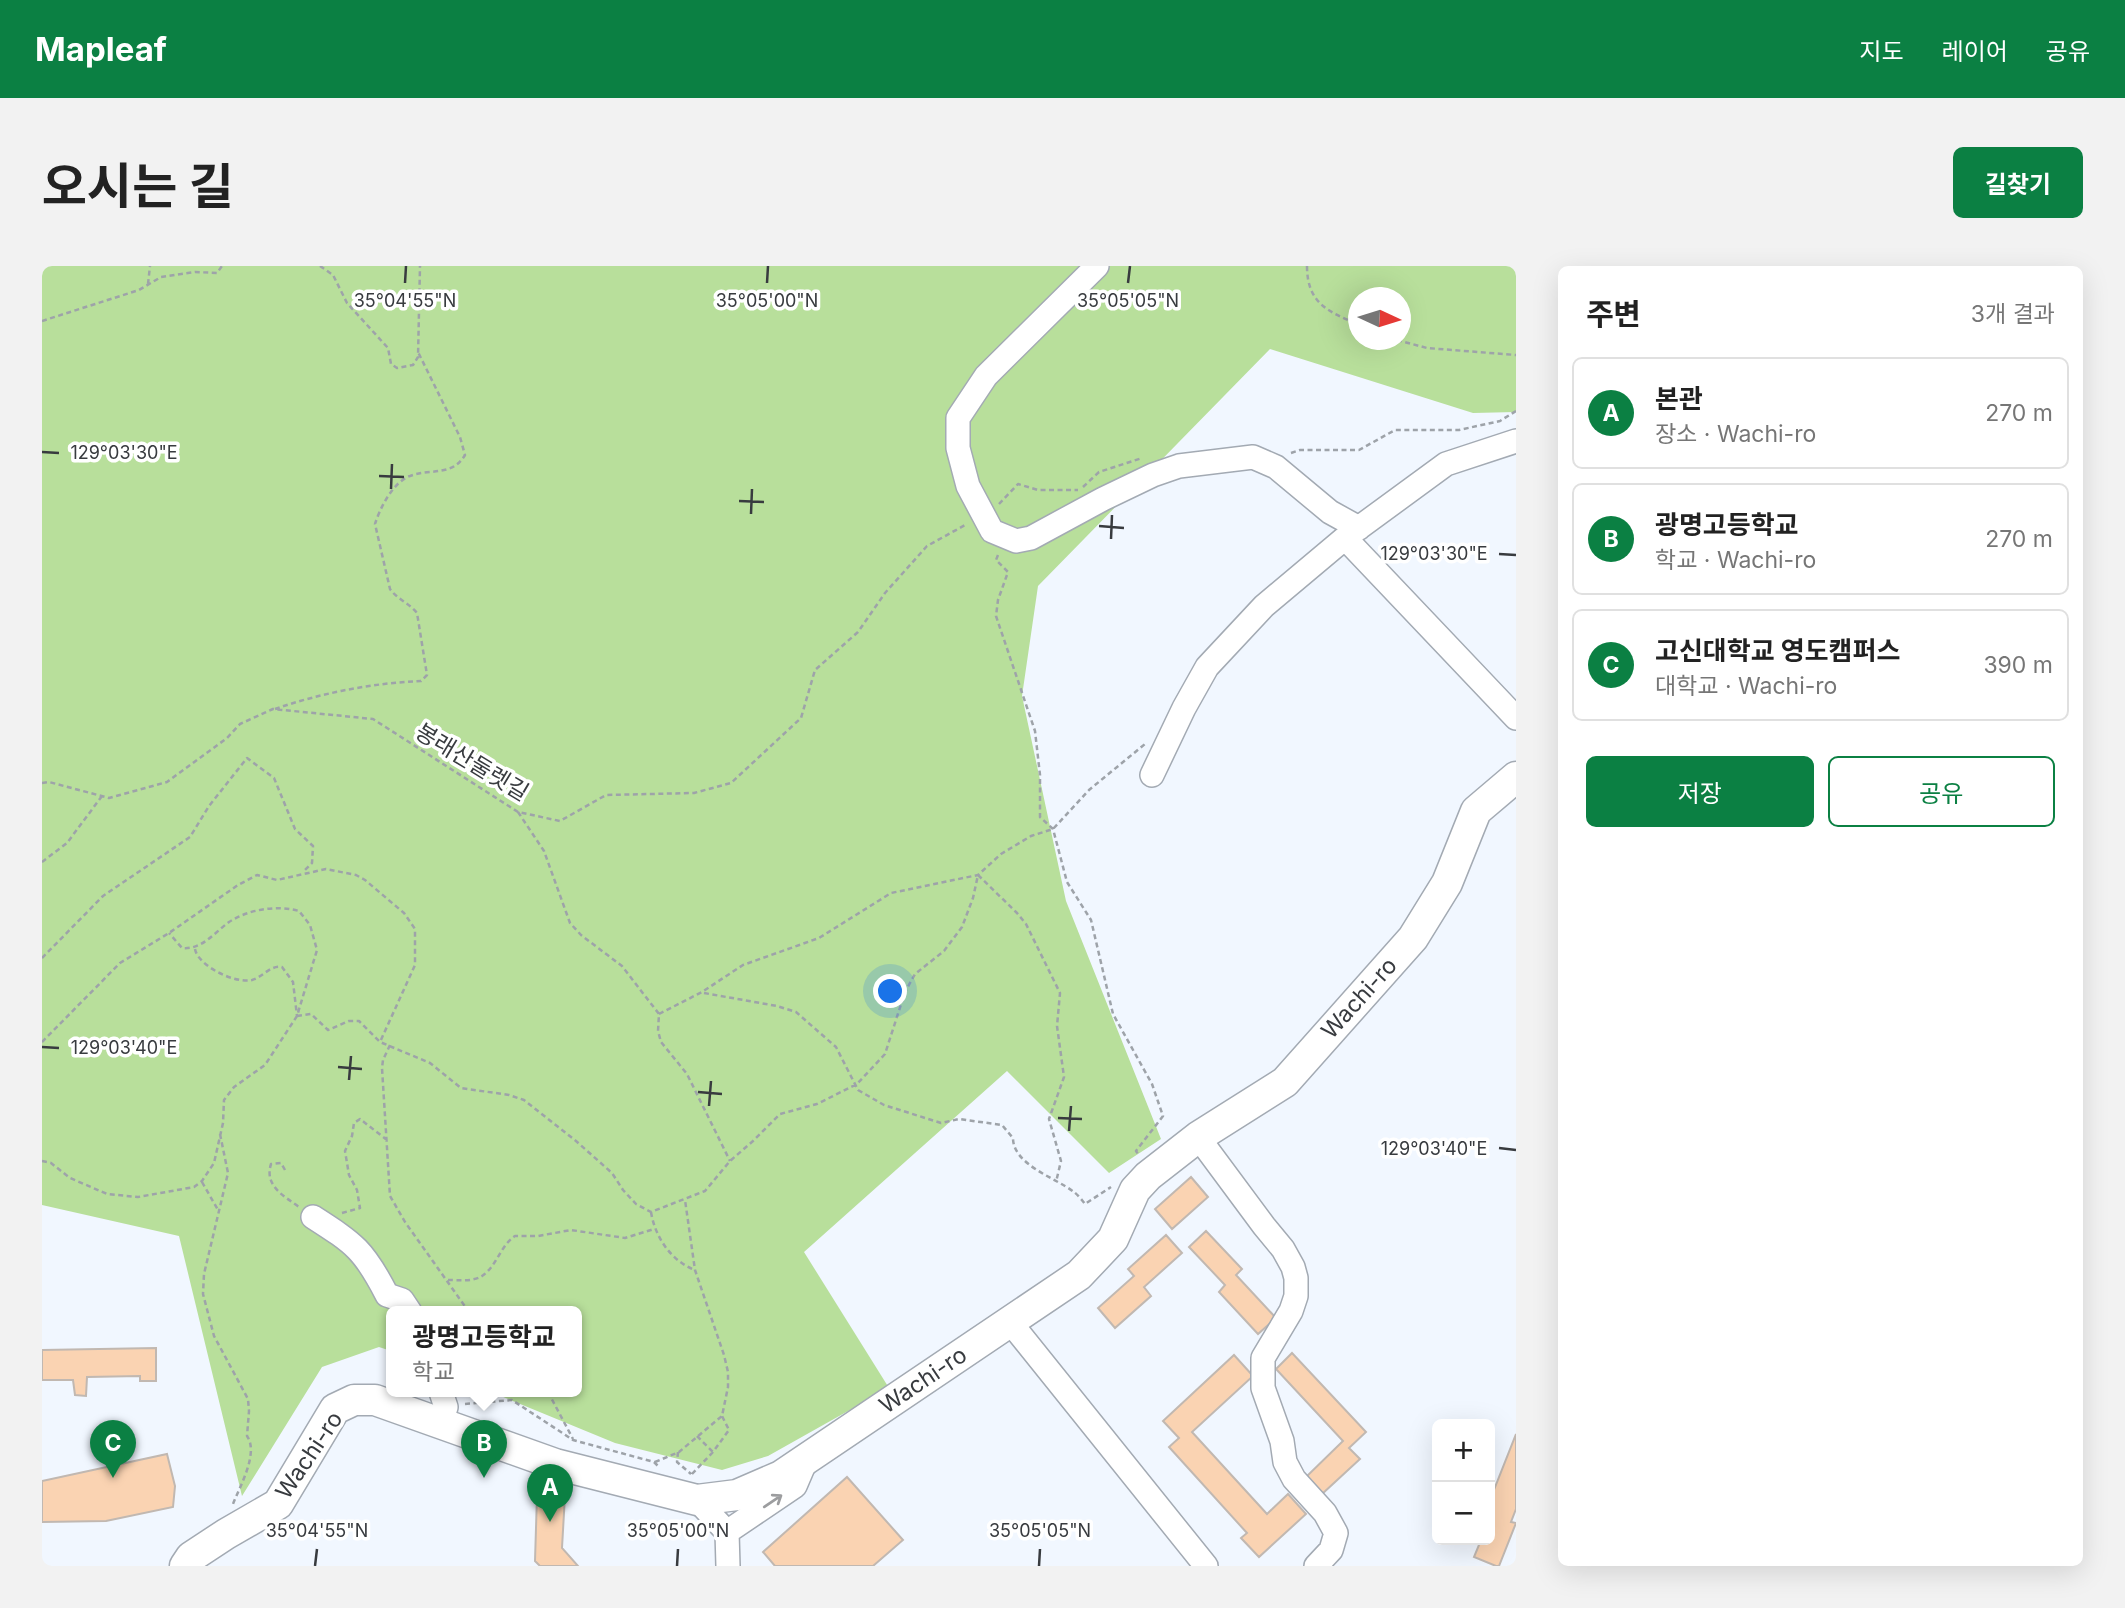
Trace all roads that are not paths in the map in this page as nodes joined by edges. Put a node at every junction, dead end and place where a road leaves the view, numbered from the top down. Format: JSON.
{"nodes":[{"id":1,"x":1097,"y":266,"type":"edge"},
{"id":2,"x":1516,"y":441,"type":"edge"},
{"id":3,"x":1352,"y":533,"type":"junction"},
{"id":4,"x":1516,"y":718,"type":"edge"},
{"id":5,"x":1152,"y":775,"type":"dead end"},
{"id":6,"x":1516,"y":777,"type":"edge"},
{"id":7,"x":1198,"y":1138,"type":"junction"},
{"id":8,"x":313,"y":1217,"type":"road end"},
{"id":9,"x":406,"y":1306,"type":"edge"},
{"id":10,"x":1010,"y":1322,"type":"junction"},
{"id":11,"x":443,"y":1407,"type":"edge"},
{"id":12,"x":807,"y":1458,"type":"junction"},
{"id":13,"x":697,"y":1500,"type":"junction"},
{"id":14,"x":727,"y":1532,"type":"junction"},
{"id":15,"x":186,"y":1566,"type":"edge"},
{"id":16,"x":728,"y":1566,"type":"edge"},
{"id":17,"x":1206,"y":1566,"type":"edge"},
{"id":18,"x":1316,"y":1566,"type":"edge"}],
"edges":[{"from":1,"to":3,"type":"street"},
{"from":2,"to":3,"type":"street"},
{"from":3,"to":4,"type":"street"},
{"from":3,"to":5,"type":"street"},
{"from":6,"to":7,"type":"main road","name":"Wachi-ro"},
{"from":7,"to":10,"type":"main road","name":"Wachi-ro"},
{"from":7,"to":18,"type":"street"},
{"from":8,"to":9,"type":"street"},
{"from":10,"to":12,"type":"main road","name":"Wachi-ro"},
{"from":10,"to":17,"type":"street"},
{"from":11,"to":13,"type":"main road","name":"Wachi-ro"},
{"from":11,"to":15,"type":"main road","name":"Wachi-ro"},
{"from":12,"to":13,"type":"main road","name":"Wachi-ro"},
{"from":14,"to":12,"type":"street","one_way":true},
{"from":13,"to":14,"type":"street"},
{"from":14,"to":16,"type":"street"}]}
